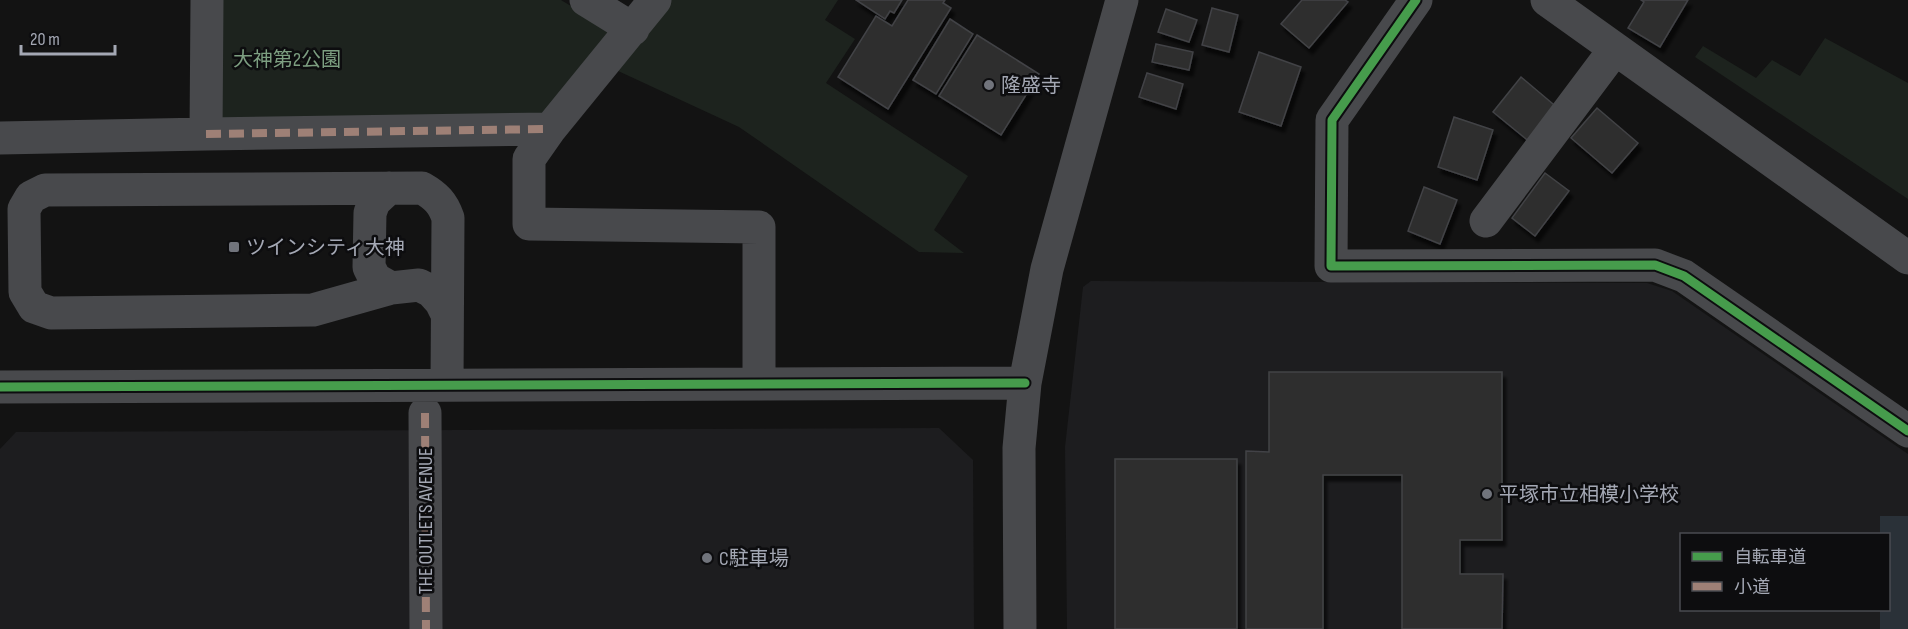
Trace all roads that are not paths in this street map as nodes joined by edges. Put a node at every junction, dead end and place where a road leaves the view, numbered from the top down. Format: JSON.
{"nodes":[{"id":1,"x":207,"y":0,"type":"edge"},
{"id":2,"x":586,"y":0,"type":"edge"},
{"id":3,"x":655,"y":0,"type":"edge"},
{"id":4,"x":1122,"y":0,"type":"edge"},
{"id":5,"x":1416,"y":0,"type":"edge"},
{"id":6,"x":1547,"y":0,"type":"edge"},
{"id":7,"x":633,"y":29,"type":"junction"},
{"id":8,"x":1615,"y":49,"type":"junction"},
{"id":9,"x":550,"y":129,"type":"junction"},
{"id":10,"x":206,"y":134,"type":"junction"},
{"id":11,"x":0,"y":138,"type":"edge"},
{"id":12,"x":389,"y":188,"type":"junction"},
{"id":13,"x":1486,"y":221,"type":"dead end"},
{"id":14,"x":1908,"y":258,"type":"edge"},
{"id":15,"x":391,"y":288,"type":"junction"},
{"id":16,"x":447,"y":314,"type":"junction"},
{"id":17,"x":1025,"y":383,"type":"junction"},
{"id":18,"x":759,"y":384,"type":"junction"},
{"id":19,"x":447,"y":385,"type":"junction"},
{"id":20,"x":0,"y":387,"type":"edge"},
{"id":21,"x":425,"y":413,"type":"dead end"},
{"id":22,"x":1908,"y":431,"type":"edge"},
{"id":23,"x":426,"y":629,"type":"edge"},
{"id":24,"x":1020,"y":629,"type":"edge"}],
"edges":[{"from":1,"to":10,"type":"street"},
{"from":2,"to":7,"type":"street"},
{"from":3,"to":7,"type":"street"},
{"from":4,"to":17,"type":"street"},
{"from":5,"to":22,"type":"street"},
{"from":6,"to":8,"type":"street"},
{"from":7,"to":9,"type":"street"},
{"from":8,"to":13,"type":"street"},
{"from":8,"to":14,"type":"street"},
{"from":9,"to":10,"type":"street"},
{"from":9,"to":18,"type":"street"},
{"from":10,"to":11,"type":"street"},
{"from":12,"to":15,"type":"street"},
{"from":12,"to":15,"type":"street"},
{"from":12,"to":16,"type":"street"},
{"from":15,"to":16,"type":"street"},
{"from":16,"to":19,"type":"street"},
{"from":17,"to":18,"type":"street"},
{"from":17,"to":24,"type":"street"},
{"from":18,"to":19,"type":"street"},
{"from":19,"to":20,"type":"street"},
{"from":21,"to":23,"type":"street","name":"THE OUTLETS AVENUE"}]}
